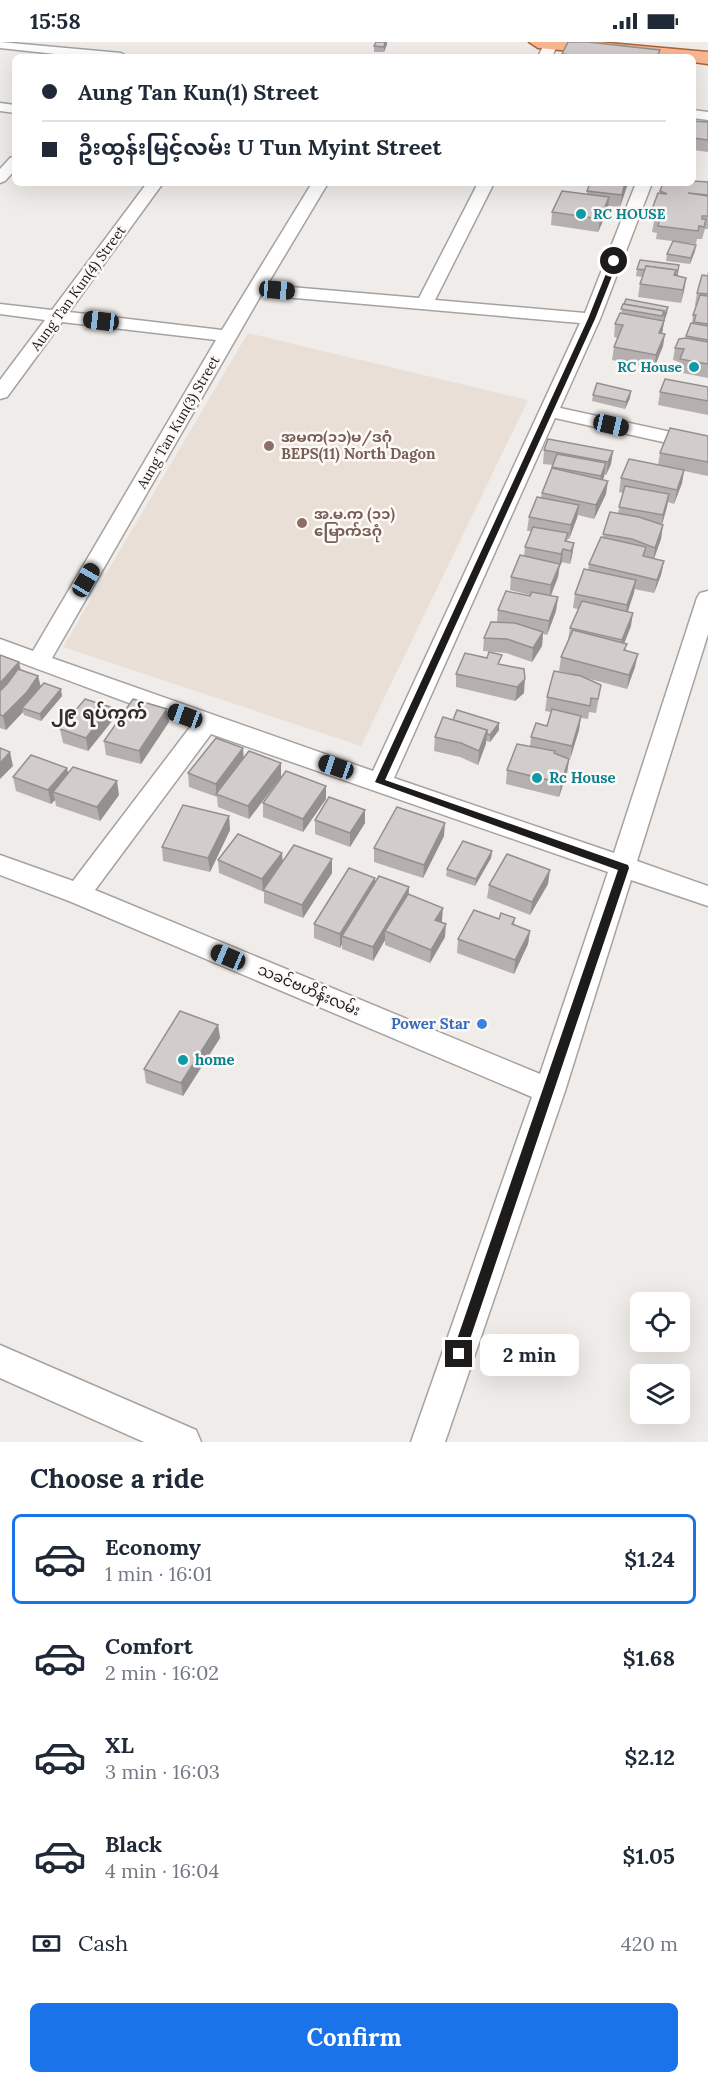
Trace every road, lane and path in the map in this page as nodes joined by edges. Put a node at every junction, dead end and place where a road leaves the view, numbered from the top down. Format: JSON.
{"nodes":[{"id":1,"x":0,"y":44,"type":"edge"},
{"id":2,"x":545,"y":47,"type":"edge"},
{"id":3,"x":88,"y":54,"type":"edge"},
{"id":4,"x":649,"y":54,"type":"edge"},
{"id":5,"x":12,"y":164,"type":"edge"},
{"id":6,"x":0,"y":178,"type":"edge"},
{"id":7,"x":153,"y":186,"type":"edge"},
{"id":8,"x":318,"y":186,"type":"edge"},
{"id":9,"x":484,"y":186,"type":"edge"},
{"id":10,"x":644,"y":186,"type":"edge"},
{"id":11,"x":256,"y":289,"type":"junction"},
{"id":12,"x":425,"y":303,"type":"junction"},
{"id":13,"x":0,"y":309,"type":"edge"},
{"id":14,"x":59,"y":316,"type":"junction"},
{"id":15,"x":591,"y":319,"type":"junction"},
{"id":16,"x":227,"y":336,"type":"junction"},
{"id":17,"x":0,"y":393,"type":"edge"},
{"id":18,"x":548,"y":411,"type":"junction"},
{"id":19,"x":708,"y":446,"type":"edge"},
{"id":20,"x":708,"y":598,"type":"edge"},
{"id":21,"x":0,"y":647,"type":"edge"},
{"id":22,"x":38,"y":662,"type":"junction"},
{"id":23,"x":206,"y":723,"type":"junction"},
{"id":24,"x":380,"y":782,"type":"junction"},
{"id":25,"x":0,"y":865,"type":"edge"},
{"id":26,"x":624,"y":868,"type":"junction"},
{"id":27,"x":78,"y":894,"type":"junction"},
{"id":28,"x":708,"y":896,"type":"edge"},
{"id":29,"x":550,"y":1091,"type":"junction"},
{"id":30,"x":0,"y":1361,"type":"edge"},
{"id":31,"x":184,"y":1442,"type":"edge"},
{"id":32,"x":428,"y":1442,"type":"edge"}],
"edges":[{"from":1,"to":3,"type":"street"},
{"from":2,"to":4,"type":"main road"},
{"from":5,"to":6,"type":"street"},
{"from":7,"to":14,"type":"street","name":"Aung Tan Kun(4) Street"},
{"from":8,"to":11,"type":"street","name":"Aung Tan Kun(3) Street"},
{"from":9,"to":12,"type":"street"},
{"from":10,"to":15,"type":"street"},
{"from":11,"to":12,"type":"street"},
{"from":11,"to":16,"type":"street","name":"Aung Tan Kun(3) Street"},
{"from":12,"to":15,"type":"street"},
{"from":13,"to":14,"type":"street"},
{"from":14,"to":16,"type":"street"},
{"from":14,"to":17,"type":"street","name":"Aung Tan Kun(4) Street"},
{"from":15,"to":18,"type":"street"},
{"from":16,"to":22,"type":"street","name":"Aung Tan Kun(3) Street"},
{"from":18,"to":19,"type":"street"},
{"from":18,"to":24,"type":"street"},
{"from":20,"to":26,"type":"street"},
{"from":21,"to":22,"type":"street"},
{"from":22,"to":23,"type":"street"},
{"from":23,"to":24,"type":"street"},
{"from":23,"to":27,"type":"street"},
{"from":24,"to":26,"type":"street"},
{"from":25,"to":27,"type":"street","name":"သခင်ဗဟိန်းလမ်း"},
{"from":26,"to":28,"type":"street"},
{"from":26,"to":29,"type":"street"},
{"from":27,"to":29,"type":"street","name":"သခင်ဗဟိန်းလမ်း"},
{"from":29,"to":32,"type":"street"},
{"from":30,"to":31,"type":"street"}]}
